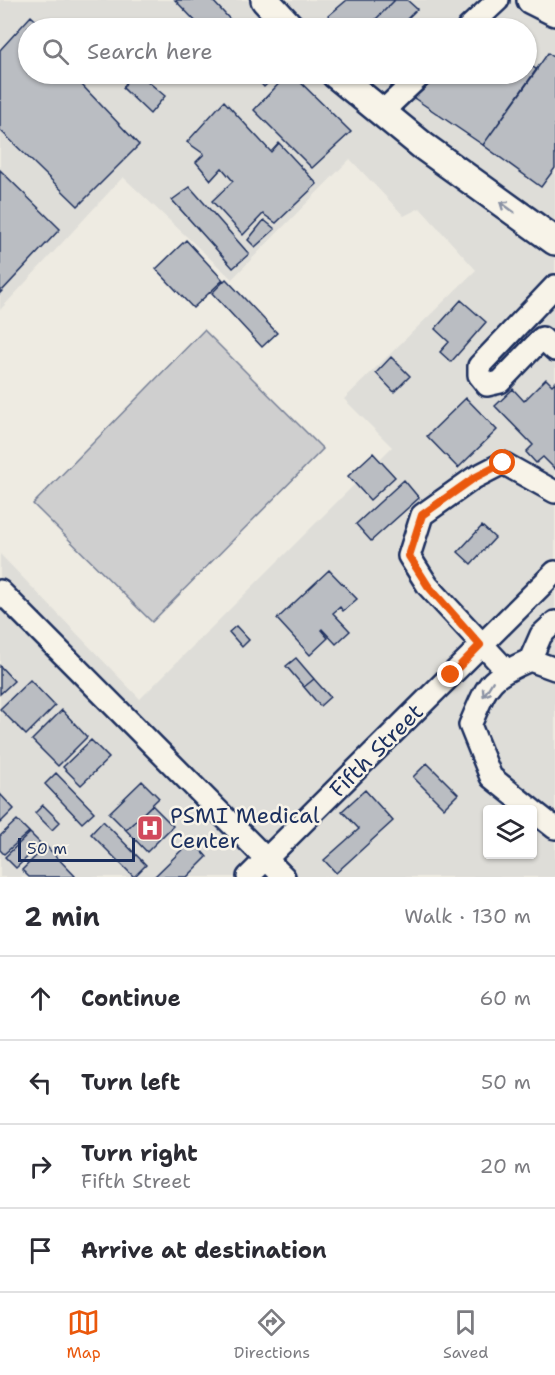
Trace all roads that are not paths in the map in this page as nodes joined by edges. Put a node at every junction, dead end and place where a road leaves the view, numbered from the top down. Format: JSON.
{"nodes":[{"id":1,"x":498,"y":0,"type":"edge"},
{"id":2,"x":531,"y":0,"type":"edge"},
{"id":3,"x":269,"y":3,"type":"edge"},
{"id":4,"x":555,"y":12,"type":"edge"},
{"id":5,"x":282,"y":18,"type":"edge"},
{"id":6,"x":479,"y":18,"type":"edge"},
{"id":7,"x":347,"y":84,"type":"edge"},
{"id":8,"x":411,"y":84,"type":"edge"},
{"id":9,"x":382,"y":112,"type":"junction"},
{"id":10,"x":555,"y":241,"type":"edge"},
{"id":11,"x":555,"y":286,"type":"edge"},
{"id":12,"x":555,"y":350,"type":"edge"},
{"id":13,"x":555,"y":492,"type":"edge"},
{"id":14,"x":555,"y":572,"type":"edge"},
{"id":15,"x":0,"y":591,"type":"edge"},
{"id":16,"x":555,"y":622,"type":"edge"},
{"id":17,"x":480,"y":645,"type":"junction"},
{"id":18,"x":530,"y":660,"type":"junction"},
{"id":19,"x":555,"y":669,"type":"edge"},
{"id":20,"x":506,"y":670,"type":"junction"},
{"id":21,"x":526,"y":805,"type":"edge"},
{"id":22,"x":537,"y":814,"type":"edge"},
{"id":23,"x":555,"y":828,"type":"edge"},
{"id":24,"x":266,"y":859,"type":"junction"},
{"id":25,"x":248,"y":877,"type":"edge"},
{"id":26,"x":284,"y":877,"type":"edge"}],
"edges":[{"from":1,"to":6,"type":"street"},
{"from":2,"to":4,"type":"main road"},
{"from":3,"to":5,"type":"main road"},
{"from":7,"to":9,"type":"main road"},
{"from":8,"to":9,"type":"street"},
{"from":10,"to":9,"type":"main road","one_way":true},
{"from":11,"to":12,"type":"street"},
{"from":13,"to":17,"type":"street"},
{"from":14,"to":17,"type":"street","name":"Fifth Street"},
{"from":15,"to":24,"type":"street"},
{"from":16,"to":18,"type":"street"},
{"from":17,"to":20,"type":"street"},
{"from":17,"to":24,"type":"street","name":"Fifth Street"},
{"from":18,"to":19,"type":"street"},
{"from":18,"to":20,"type":"street"},
{"from":20,"to":21,"type":"street","one_way":true},
{"from":22,"to":23,"type":"street"},
{"from":24,"to":25,"type":"street","name":"Fifth Street"},
{"from":24,"to":26,"type":"street"}]}
